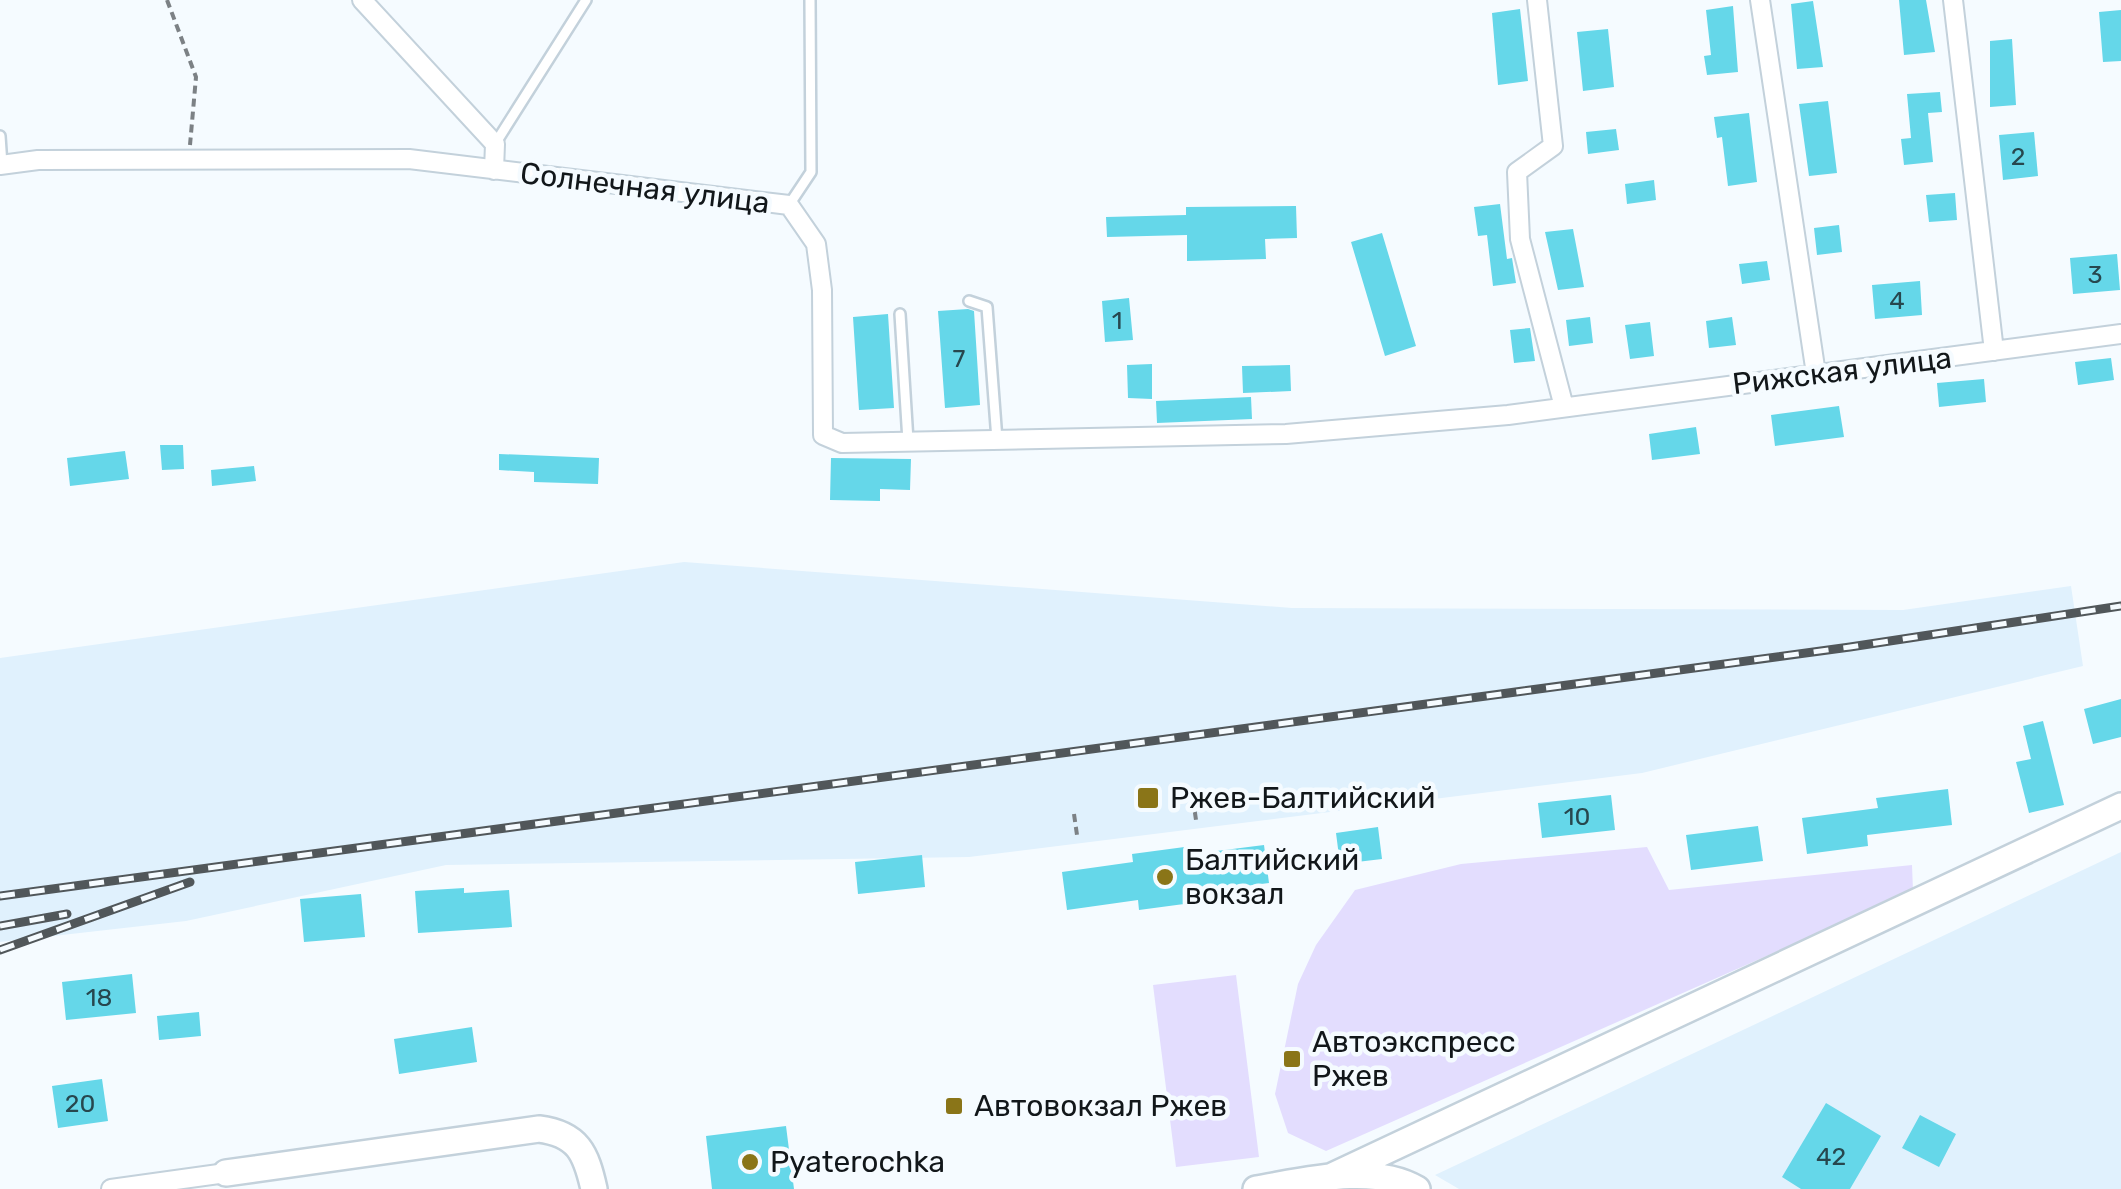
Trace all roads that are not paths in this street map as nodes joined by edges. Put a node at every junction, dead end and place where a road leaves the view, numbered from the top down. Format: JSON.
{"nodes":[{"id":1,"x":362,"y":0,"type":"edge"},
{"id":2,"x":586,"y":0,"type":"edge"},
{"id":3,"x":810,"y":0,"type":"edge"},
{"id":4,"x":1537,"y":0,"type":"edge"},
{"id":5,"x":1760,"y":0,"type":"edge"},
{"id":6,"x":1953,"y":0,"type":"edge"},
{"id":7,"x":0,"y":136,"type":"edge"},
{"id":8,"x":495,"y":144,"type":"junction"},
{"id":9,"x":1,"y":165,"type":"edge"},
{"id":10,"x":494,"y":170,"type":"junction"},
{"id":11,"x":789,"y":205,"type":"junction"},
{"id":12,"x":969,"y":301,"type":"dead end"},
{"id":13,"x":900,"y":314,"type":"dead end"},
{"id":14,"x":2121,"y":334,"type":"edge"},
{"id":15,"x":1994,"y":351,"type":"junction"},
{"id":16,"x":1816,"y":374,"type":"junction"},
{"id":17,"x":1564,"y":408,"type":"junction"},
{"id":18,"x":997,"y":440,"type":"junction"},
{"id":19,"x":908,"y":442,"type":"junction"},
{"id":20,"x":2121,"y":806,"type":"edge"},
{"id":21,"x":226,"y":1172,"type":"joint"},
{"id":22,"x":1328,"y":1178,"type":"junction"},
{"id":23,"x":111,"y":1189,"type":"edge"},
{"id":24,"x":594,"y":1189,"type":"edge"},
{"id":25,"x":1256,"y":1189,"type":"edge"},
{"id":26,"x":1417,"y":1189,"type":"edge"}],
"edges":[{"from":1,"to":8,"type":"street"},
{"from":2,"to":8,"type":"lane"},
{"from":3,"to":11,"type":"lane"},
{"from":4,"to":17,"type":"street"},
{"from":5,"to":16,"type":"street"},
{"from":6,"to":15,"type":"street"},
{"from":7,"to":9,"type":"lane"},
{"from":8,"to":10,"type":"street"},
{"from":9,"to":10,"type":"street","name":"Солнечная улица"},
{"from":10,"to":11,"type":"street","name":"Солнечная улица"},
{"from":11,"to":19,"type":"street","name":"Солнечная улица"},
{"from":12,"to":18,"type":"lane"},
{"from":13,"to":19,"type":"lane"},
{"from":14,"to":15,"type":"street","name":"Рижская улица"},
{"from":15,"to":16,"type":"street","name":"Рижская улица"},
{"from":16,"to":17,"type":"street","name":"Рижская улица"},
{"from":17,"to":18,"type":"street","name":"Солнечная улица"},
{"from":18,"to":19,"type":"street","name":"Солнечная улица"},
{"from":20,"to":22,"type":"street"},
{"from":21,"to":23,"type":"street"},
{"from":21,"to":24,"type":"street"},
{"from":22,"to":25,"type":"street"},
{"from":22,"to":26,"type":"street"}]}
